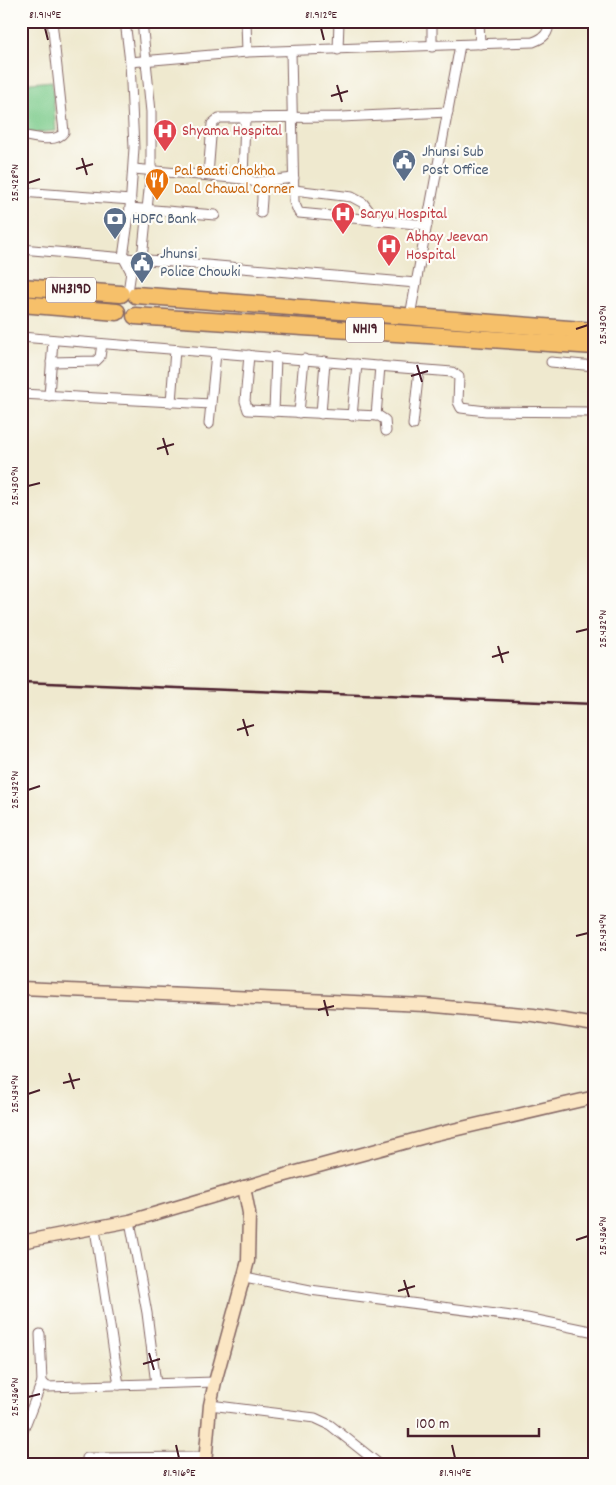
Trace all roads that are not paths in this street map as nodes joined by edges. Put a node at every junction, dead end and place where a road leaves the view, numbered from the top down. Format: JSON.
{"nodes":[{"id":1,"x":52,"y":21,"type":"edge"},
{"id":2,"x":125,"y":21,"type":"edge"},
{"id":3,"x":142,"y":21,"type":"edge"},
{"id":4,"x":246,"y":21,"type":"edge"},
{"id":5,"x":339,"y":21,"type":"edge"},
{"id":6,"x":432,"y":21,"type":"edge"},
{"id":7,"x":479,"y":21,"type":"edge"},
{"id":8,"x":549,"y":21,"type":"edge"},
{"id":9,"x":480,"y":44,"type":"junction"},
{"id":10,"x":460,"y":45,"type":"junction"},
{"id":11,"x":432,"y":48,"type":"junction"},
{"id":12,"x":338,"y":50,"type":"junction"},
{"id":13,"x":291,"y":51,"type":"junction"},
{"id":14,"x":247,"y":52,"type":"junction"},
{"id":15,"x":147,"y":60,"type":"junction"},
{"id":16,"x":130,"y":62,"type":"junction"},
{"id":17,"x":448,"y":112,"type":"junction"},
{"id":18,"x":292,"y":117,"type":"junction"},
{"id":19,"x":245,"y":118,"type":"junction"},
{"id":20,"x":21,"y":135,"type":"edge"},
{"id":21,"x":134,"y":169,"type":"junction"},
{"id":22,"x":151,"y":170,"type":"junction"},
{"id":23,"x":208,"y":175,"type":"junction"},
{"id":24,"x":294,"y":178,"type":"junction"},
{"id":25,"x":242,"y":179,"type":"junction"},
{"id":26,"x":257,"y":182,"type":"junction"},
{"id":27,"x":294,"y":190,"type":"junction"},
{"id":28,"x":21,"y":192,"type":"edge"},
{"id":29,"x":131,"y":204,"type":"junction"},
{"id":30,"x":148,"y":209,"type":"junction"},
{"id":31,"x":261,"y":213,"type":"dead end"},
{"id":32,"x":215,"y":215,"type":"dead end"},
{"id":33,"x":377,"y":221,"type":"junction"},
{"id":34,"x":427,"y":225,"type":"junction"},
{"id":35,"x":21,"y":249,"type":"edge"},
{"id":36,"x":123,"y":257,"type":"junction"},
{"id":37,"x":142,"y":259,"type":"junction"},
{"id":38,"x":131,"y":272,"type":"junction"},
{"id":39,"x":416,"y":283,"type":"junction"},
{"id":40,"x":21,"y":287,"type":"edge"},
{"id":41,"x":128,"y":294,"type":"junction"},
{"id":42,"x":21,"y":304,"type":"edge"},
{"id":43,"x":117,"y":312,"type":"junction"},
{"id":44,"x":135,"y":316,"type":"junction"},
{"id":45,"x":410,"y":316,"type":"junction"},
{"id":46,"x":595,"y":331,"type":"edge"},
{"id":47,"x":21,"y":337,"type":"edge"},
{"id":48,"x":53,"y":340,"type":"junction"},
{"id":49,"x":102,"y":344,"type":"junction"},
{"id":50,"x":595,"y":346,"type":"edge"},
{"id":51,"x":175,"y":350,"type":"junction"},
{"id":52,"x":216,"y":353,"type":"junction"},
{"id":53,"x":249,"y":355,"type":"junction"},
{"id":54,"x":276,"y":357,"type":"junction"},
{"id":55,"x":304,"y":359,"type":"junction"},
{"id":56,"x":325,"y":361,"type":"junction"},
{"id":57,"x":51,"y":362,"type":"junction"},
{"id":58,"x":552,"y":362,"type":"dead end"},
{"id":59,"x":357,"y":364,"type":"junction"},
{"id":60,"x":380,"y":366,"type":"junction"},
{"id":61,"x":595,"y":366,"type":"edge"},
{"id":62,"x":419,"y":369,"type":"junction"},
{"id":63,"x":21,"y":394,"type":"edge"},
{"id":64,"x":49,"y":396,"type":"junction"},
{"id":65,"x":171,"y":402,"type":"junction"},
{"id":66,"x":211,"y":404,"type":"junction"},
{"id":67,"x":274,"y":412,"type":"junction"},
{"id":68,"x":595,"y":412,"type":"edge"},
{"id":69,"x":299,"y":413,"type":"junction"},
{"id":70,"x":321,"y":414,"type":"junction"},
{"id":71,"x":352,"y":416,"type":"junction"},
{"id":72,"x":376,"y":416,"type":"junction"},
{"id":73,"x":209,"y":424,"type":"dead end"},
{"id":74,"x":414,"y":425,"type":"dead end"},
{"id":75,"x":386,"y":431,"type":"dead end"},
{"id":76,"x":21,"y":988,"type":"edge"},
{"id":77,"x":595,"y":1025,"type":"edge"},
{"id":78,"x":595,"y":1097,"type":"edge"},
{"id":79,"x":244,"y":1186,"type":"junction"},
{"id":80,"x":130,"y":1221,"type":"junction"},
{"id":81,"x":95,"y":1229,"type":"junction"},
{"id":82,"x":21,"y":1242,"type":"edge"},
{"id":83,"x":245,"y":1276,"type":"junction"},
{"id":84,"x":595,"y":1332,"type":"edge"},
{"id":85,"x":40,"y":1334,"type":"dead end"},
{"id":86,"x":42,"y":1382,"type":"junction"},
{"id":87,"x":215,"y":1382,"type":"junction"},
{"id":88,"x":156,"y":1384,"type":"junction"},
{"id":89,"x":119,"y":1385,"type":"junction"},
{"id":90,"x":210,"y":1404,"type":"junction"},
{"id":91,"x":21,"y":1436,"type":"edge"},
{"id":92,"x":88,"y":1458,"type":"dead end"},
{"id":93,"x":205,"y":1460,"type":"edge"},
{"id":94,"x":379,"y":1464,"type":"edge"}],
"edges":[{"from":1,"to":20,"type":"street"},
{"from":2,"to":16,"type":"street"},
{"from":3,"to":15,"type":"street"},
{"from":4,"to":14,"type":"street"},
{"from":5,"to":12,"type":"street"},
{"from":6,"to":11,"type":"street"},
{"from":7,"to":9,"type":"street"},
{"from":8,"to":9,"type":"street"},
{"from":9,"to":10,"type":"street"},
{"from":10,"to":11,"type":"street"},
{"from":10,"to":17,"type":"street"},
{"from":11,"to":12,"type":"street"},
{"from":12,"to":13,"type":"street"},
{"from":13,"to":14,"type":"street"},
{"from":13,"to":18,"type":"street"},
{"from":14,"to":15,"type":"street"},
{"from":15,"to":16,"type":"street"},
{"from":15,"to":22,"type":"street"},
{"from":16,"to":21,"type":"street"},
{"from":17,"to":18,"type":"street"},
{"from":17,"to":34,"type":"street"},
{"from":18,"to":19,"type":"street"},
{"from":18,"to":24,"type":"street"},
{"from":19,"to":23,"type":"street"},
{"from":19,"to":25,"type":"street"},
{"from":21,"to":22,"type":"street"},
{"from":21,"to":29,"type":"street"},
{"from":22,"to":23,"type":"street"},
{"from":22,"to":30,"type":"street"},
{"from":23,"to":25,"type":"street"},
{"from":24,"to":26,"type":"street"},
{"from":24,"to":27,"type":"street"},
{"from":25,"to":26,"type":"street"},
{"from":26,"to":31,"type":"street"},
{"from":27,"to":33,"type":"street"},
{"from":27,"to":33,"type":"street"},
{"from":28,"to":29,"type":"street"},
{"from":29,"to":30,"type":"street"},
{"from":29,"to":36,"type":"street"},
{"from":30,"to":32,"type":"street"},
{"from":30,"to":37,"type":"street"},
{"from":33,"to":34,"type":"street"},
{"from":34,"to":39,"type":"street"},
{"from":35,"to":36,"type":"street"},
{"from":36,"to":37,"type":"street"},
{"from":36,"to":38,"type":"street"},
{"from":37,"to":38,"type":"street"},
{"from":37,"to":39,"type":"street"},
{"from":38,"to":41,"type":"street"},
{"from":39,"to":45,"type":"street"},
{"from":40,"to":41,"type":"highway","number":"NH319D"},
{"from":41,"to":43,"type":"highway"},
{"from":41,"to":44,"type":"highway"},
{"from":41,"to":45,"type":"highway","number":"NH319D"},
{"from":42,"to":43,"type":"highway","number":"NH319D"},
{"from":43,"to":44,"type":"highway","number":"NH19"},
{"from":44,"to":50,"type":"highway","number":"NH19"},
{"from":45,"to":46,"type":"highway","number":"NH319D"},
{"from":47,"to":48,"type":"street"},
{"from":48,"to":49,"type":"street"},
{"from":48,"to":57,"type":"street"},
{"from":49,"to":51,"type":"street"},
{"from":49,"to":57,"type":"street"},
{"from":51,"to":52,"type":"street"},
{"from":51,"to":65,"type":"street"},
{"from":52,"to":53,"type":"street"},
{"from":52,"to":66,"type":"street"},
{"from":53,"to":54,"type":"street"},
{"from":53,"to":67,"type":"street"},
{"from":54,"to":55,"type":"street"},
{"from":54,"to":67,"type":"street"},
{"from":55,"to":56,"type":"street"},
{"from":55,"to":69,"type":"street"},
{"from":56,"to":59,"type":"street"},
{"from":56,"to":70,"type":"street"},
{"from":57,"to":64,"type":"street"},
{"from":58,"to":61,"type":"street"},
{"from":59,"to":60,"type":"street"},
{"from":59,"to":71,"type":"street"},
{"from":60,"to":62,"type":"street"},
{"from":60,"to":72,"type":"street"},
{"from":62,"to":68,"type":"street"},
{"from":62,"to":74,"type":"street"},
{"from":63,"to":64,"type":"street"},
{"from":64,"to":65,"type":"street"},
{"from":65,"to":66,"type":"street"},
{"from":66,"to":73,"type":"street"},
{"from":67,"to":69,"type":"street"},
{"from":69,"to":70,"type":"street"},
{"from":70,"to":71,"type":"street"},
{"from":71,"to":72,"type":"street"},
{"from":72,"to":75,"type":"street"},
{"from":76,"to":77,"type":"street"},
{"from":78,"to":79,"type":"street"},
{"from":79,"to":80,"type":"street"},
{"from":79,"to":83,"type":"street"},
{"from":80,"to":81,"type":"street"},
{"from":80,"to":88,"type":"street"},
{"from":81,"to":82,"type":"street"},
{"from":81,"to":89,"type":"street"},
{"from":83,"to":84,"type":"street"},
{"from":83,"to":87,"type":"street"},
{"from":85,"to":86,"type":"street"},
{"from":86,"to":89,"type":"street"},
{"from":86,"to":91,"type":"street"},
{"from":87,"to":88,"type":"street"},
{"from":87,"to":90,"type":"street"},
{"from":88,"to":89,"type":"street"},
{"from":90,"to":93,"type":"street"},
{"from":90,"to":94,"type":"street"},
{"from":92,"to":93,"type":"street"}]}
